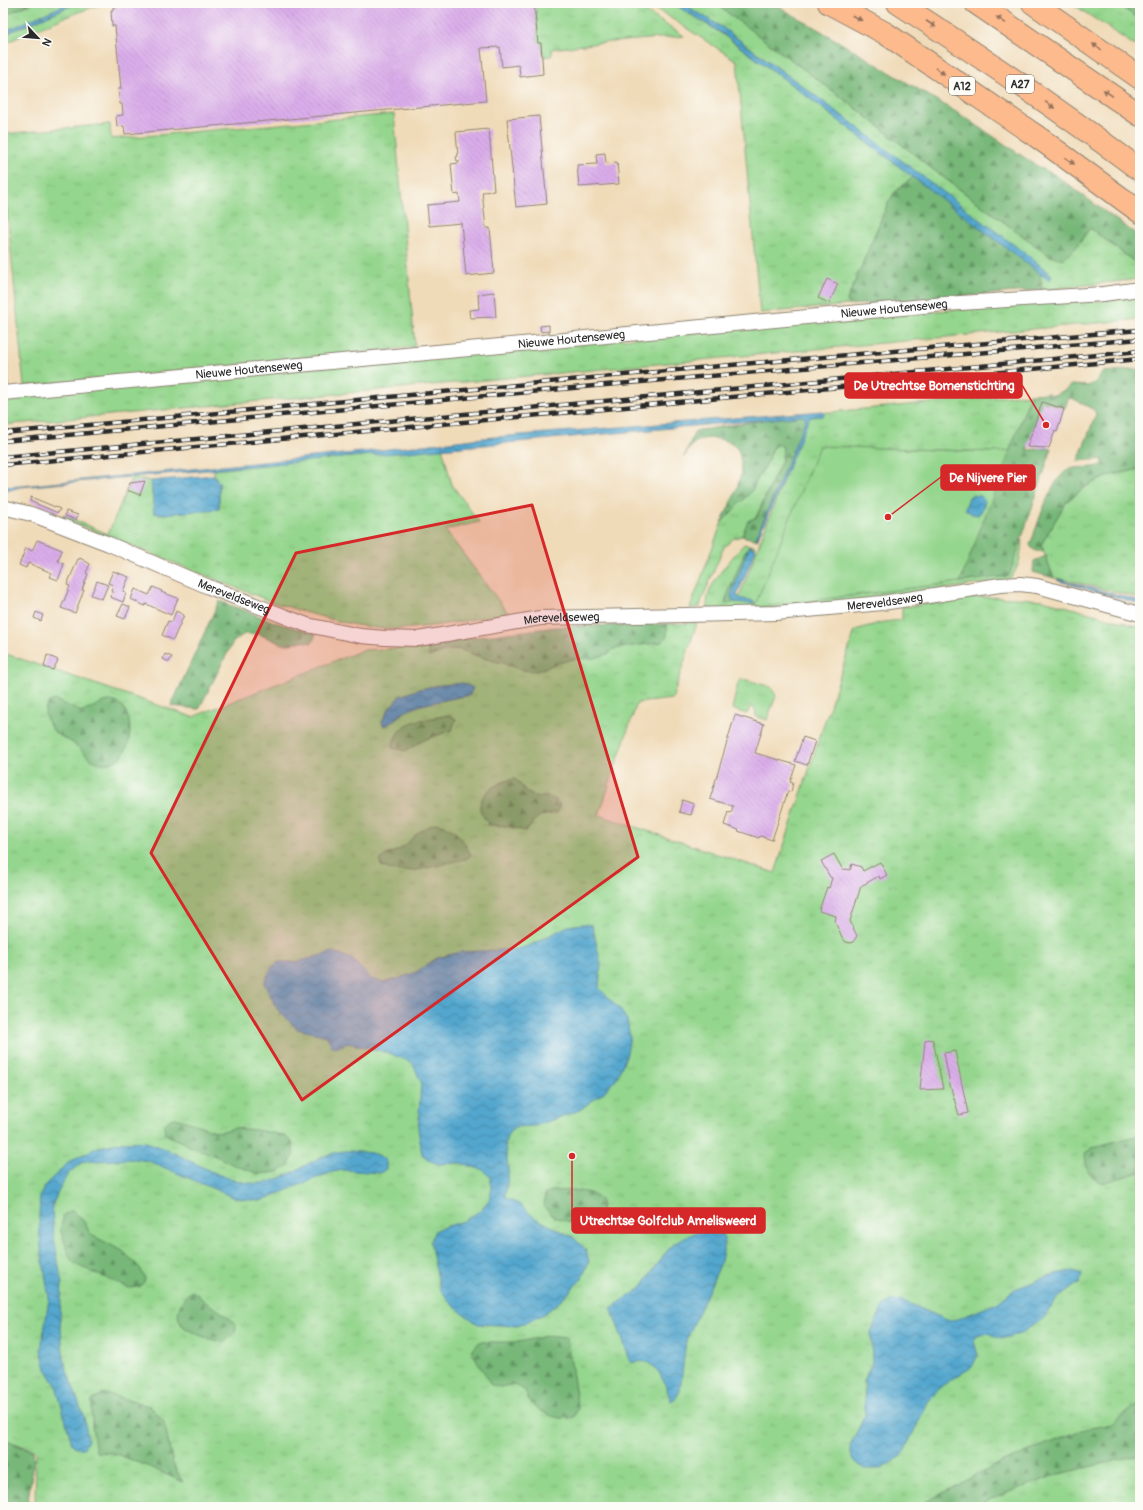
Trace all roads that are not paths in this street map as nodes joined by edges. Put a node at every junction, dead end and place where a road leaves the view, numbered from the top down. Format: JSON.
{"nodes":[{"id":1,"x":829,"y":3,"type":"edge"},
{"id":2,"x":898,"y":3,"type":"edge"},
{"id":3,"x":976,"y":3,"type":"edge"},
{"id":4,"x":1033,"y":3,"type":"edge"},
{"id":5,"x":1140,"y":78,"type":"edge"},
{"id":6,"x":1140,"y":116,"type":"edge"},
{"id":7,"x":1140,"y":170,"type":"edge"},
{"id":8,"x":1140,"y":212,"type":"edge"},
{"id":9,"x":1140,"y":290,"type":"edge"},
{"id":10,"x":3,"y":392,"type":"edge"},
{"id":11,"x":3,"y":507,"type":"edge"},
{"id":12,"x":1140,"y":614,"type":"edge"}],
"edges":[{"from":1,"to":8,"type":"highway","number":"A12","one_way":true},
{"from":2,"to":7,"type":"highway","number":"A27","one_way":true},
{"from":6,"to":3,"type":"highway","one_way":true},
{"from":5,"to":4,"type":"highway","one_way":true},
{"from":9,"to":10,"type":"street","name":"Nieuwe Houtenseweg"},
{"from":11,"to":12,"type":"street","name":"Mereveldseweg"}]}
